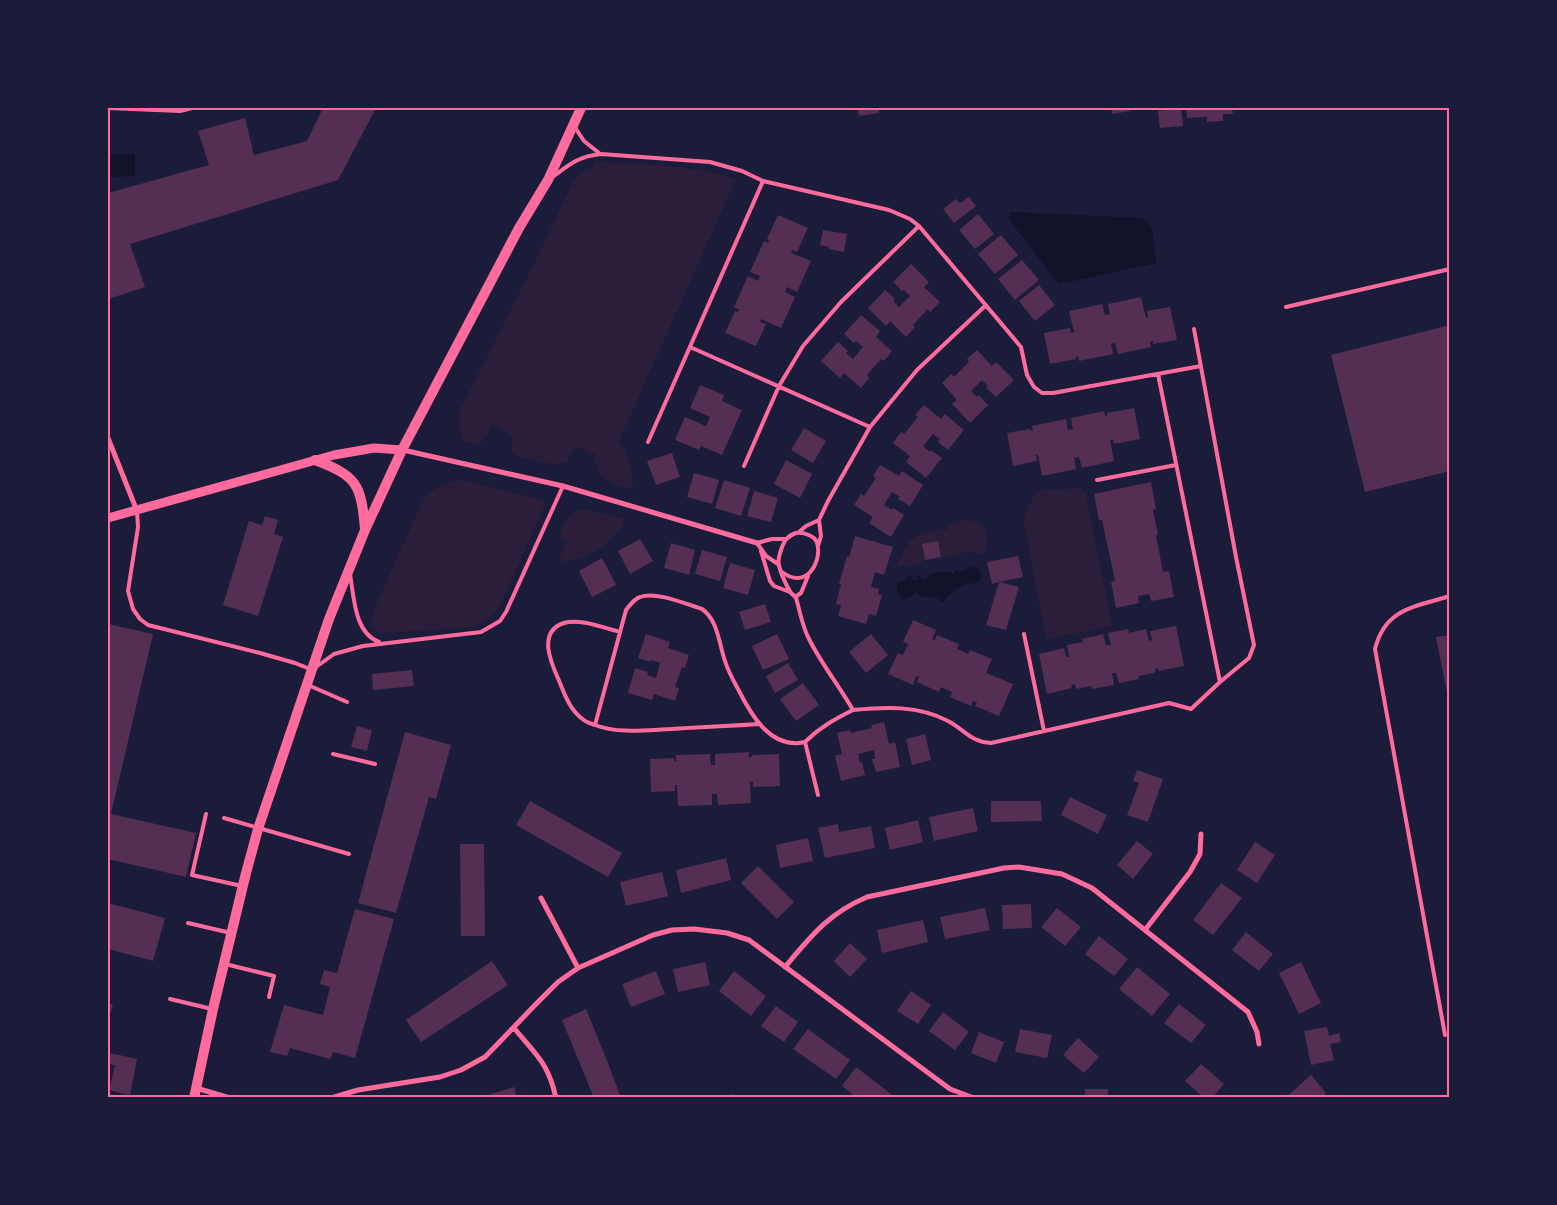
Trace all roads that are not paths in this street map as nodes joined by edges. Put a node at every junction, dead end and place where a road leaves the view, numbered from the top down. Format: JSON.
{"nodes":[{"id":1,"x":108,"y":108,"type":"edge"},
{"id":2,"x":192,"y":108,"type":"edge"},
{"id":3,"x":580,"y":108,"type":"edge"},
{"id":4,"x":574,"y":124,"type":"junction"},
{"id":5,"x":602,"y":154,"type":"junction"},
{"id":6,"x":548,"y":180,"type":"junction"},
{"id":7,"x":763,"y":181,"type":"junction"},
{"id":8,"x":919,"y":226,"type":"junction"},
{"id":9,"x":1450,"y":268,"type":"edge"},
{"id":10,"x":986,"y":304,"type":"junction"},
{"id":11,"x":1286,"y":307,"type":"dead end"},
{"id":12,"x":1194,"y":328,"type":"dead end"},
{"id":13,"x":690,"y":347,"type":"junction"},
{"id":14,"x":1201,"y":366,"type":"junction"},
{"id":15,"x":1158,"y":374,"type":"junction"},
{"id":16,"x":779,"y":386,"type":"junction"},
{"id":17,"x":870,"y":427,"type":"junction"},
{"id":18,"x":108,"y":438,"type":"edge"},
{"id":19,"x":648,"y":442,"type":"dead end"},
{"id":20,"x":402,"y":450,"type":"junction"},
{"id":21,"x":315,"y":460,"type":"junction"},
{"id":22,"x":1176,"y":465,"type":"junction"},
{"id":23,"x":744,"y":466,"type":"dead end"},
{"id":24,"x":1097,"y":480,"type":"dead end"},
{"id":25,"x":563,"y":486,"type":"junction"},
{"id":26,"x":137,"y":511,"type":"junction"},
{"id":27,"x":108,"y":518,"type":"edge"},
{"id":28,"x":819,"y":520,"type":"junction"},
{"id":29,"x":365,"y":530,"type":"junction"},
{"id":30,"x":799,"y":532,"type":"junction"},
{"id":31,"x":786,"y":539,"type":"junction"},
{"id":32,"x":757,"y":543,"type":"junction"},
{"id":33,"x":818,"y":546,"type":"junction"},
{"id":34,"x":760,"y":549,"type":"junction"},
{"id":35,"x":778,"y":564,"type":"junction"},
{"id":36,"x":349,"y":570,"type":"junction"},
{"id":37,"x":782,"y":572,"type":"junction"},
{"id":38,"x":808,"y":576,"type":"junction"},
{"id":39,"x":791,"y":593,"type":"junction"},
{"id":40,"x":1450,"y":596,"type":"edge"},
{"id":41,"x":796,"y":597,"type":"junction"},
{"id":42,"x":620,"y":632,"type":"junction"},
{"id":43,"x":1024,"y":634,"type":"dead end"},
{"id":44,"x":381,"y":643,"type":"junction"},
{"id":45,"x":312,"y":670,"type":"junction"},
{"id":46,"x":1220,"y":682,"type":"junction"},
{"id":47,"x":307,"y":684,"type":"junction"},
{"id":48,"x":347,"y":702,"type":"dead end"},
{"id":49,"x":853,"y":710,"type":"junction"},
{"id":50,"x":759,"y":724,"type":"junction"},
{"id":51,"x":595,"y":725,"type":"junction"},
{"id":52,"x":1044,"y":731,"type":"junction"},
{"id":53,"x":806,"y":742,"type":"junction"},
{"id":54,"x":334,"y":754,"type":"dead end"},
{"id":55,"x":375,"y":764,"type":"dead end"},
{"id":56,"x":818,"y":795,"type":"dead end"},
{"id":57,"x":206,"y":814,"type":"dead end"},
{"id":58,"x":224,"y":818,"type":"dead end"},
{"id":59,"x":258,"y":829,"type":"junction"},
{"id":60,"x":1201,"y":834,"type":"dead end"},
{"id":61,"x":349,"y":854,"type":"dead end"},
{"id":62,"x":242,"y":886,"type":"junction"},
{"id":63,"x":541,"y":898,"type":"dead end"},
{"id":64,"x":188,"y":923,"type":"dead end"},
{"id":65,"x":1145,"y":930,"type":"junction"},
{"id":66,"x":231,"y":933,"type":"junction"},
{"id":67,"x":224,"y":964,"type":"junction"},
{"id":68,"x":785,"y":967,"type":"junction"},
{"id":69,"x":578,"y":968,"type":"junction"},
{"id":70,"x":269,"y":997,"type":"dead end"},
{"id":71,"x":170,"y":999,"type":"dead end"},
{"id":72,"x":213,"y":1009,"type":"junction"},
{"id":73,"x":514,"y":1028,"type":"junction"},
{"id":74,"x":1445,"y":1035,"type":"dead end"},
{"id":75,"x":1259,"y":1044,"type":"dead end"},
{"id":76,"x":195,"y":1093,"type":"edge"},
{"id":77,"x":230,"y":1098,"type":"edge"},
{"id":78,"x":331,"y":1098,"type":"edge"},
{"id":79,"x":556,"y":1098,"type":"edge"},
{"id":80,"x":974,"y":1098,"type":"edge"}],
"edges":[{"from":1,"to":2,"type":"lane"},
{"from":3,"to":4,"type":"main road"},
{"from":4,"to":5,"type":"lane"},
{"from":4,"to":6,"type":"main road"},
{"from":5,"to":6,"type":"lane"},
{"from":5,"to":7,"type":"lane"},
{"from":6,"to":20,"type":"main road"},
{"from":7,"to":8,"type":"lane"},
{"from":7,"to":13,"type":"lane"},
{"from":8,"to":10,"type":"lane"},
{"from":8,"to":16,"type":"lane"},
{"from":9,"to":11,"type":"lane"},
{"from":10,"to":15,"type":"lane"},
{"from":10,"to":17,"type":"lane"},
{"from":12,"to":14,"type":"lane"},
{"from":13,"to":16,"type":"lane"},
{"from":13,"to":19,"type":"lane"},
{"from":14,"to":15,"type":"lane"},
{"from":14,"to":46,"type":"lane"},
{"from":15,"to":22,"type":"lane"},
{"from":16,"to":17,"type":"lane"},
{"from":16,"to":23,"type":"lane"},
{"from":17,"to":28,"type":"lane"},
{"from":18,"to":26,"type":"street"},
{"from":20,"to":21,"type":"street"},
{"from":20,"to":25,"type":"street"},
{"from":20,"to":29,"type":"main road"},
{"from":21,"to":26,"type":"street"},
{"from":21,"to":29,"type":"main road"},
{"from":22,"to":24,"type":"lane"},
{"from":22,"to":46,"type":"lane"},
{"from":25,"to":32,"type":"street"},
{"from":25,"to":44,"type":"lane"},
{"from":26,"to":27,"type":"street"},
{"from":26,"to":45,"type":"lane"},
{"from":28,"to":30,"type":"lane"},
{"from":28,"to":33,"type":"lane"},
{"from":29,"to":36,"type":"main road"},
{"from":30,"to":31,"type":"lane"},
{"from":30,"to":33,"type":"lane"},
{"from":31,"to":32,"type":"lane"},
{"from":31,"to":35,"type":"lane"},
{"from":32,"to":34,"type":"lane"},
{"from":33,"to":38,"type":"lane"},
{"from":34,"to":35,"type":"lane"},
{"from":34,"to":39,"type":"lane"},
{"from":35,"to":37,"type":"lane"},
{"from":36,"to":44,"type":"lane"},
{"from":36,"to":45,"type":"main road"},
{"from":37,"to":38,"type":"lane"},
{"from":37,"to":39,"type":"lane"},
{"from":38,"to":41,"type":"lane"},
{"from":39,"to":41,"type":"lane"},
{"from":40,"to":74,"type":"lane"},
{"from":41,"to":49,"type":"lane"},
{"from":42,"to":50,"type":"lane"},
{"from":42,"to":51,"type":"lane"},
{"from":42,"to":51,"type":"lane"},
{"from":43,"to":52,"type":"lane"},
{"from":44,"to":45,"type":"lane"},
{"from":45,"to":47,"type":"main road"},
{"from":46,"to":52,"type":"lane"},
{"from":47,"to":48,"type":"lane"},
{"from":47,"to":59,"type":"main road"},
{"from":49,"to":52,"type":"lane"},
{"from":49,"to":53,"type":"lane"},
{"from":50,"to":51,"type":"lane"},
{"from":50,"to":53,"type":"lane"},
{"from":53,"to":56,"type":"lane"},
{"from":54,"to":55,"type":"lane"},
{"from":57,"to":62,"type":"lane"},
{"from":58,"to":59,"type":"lane"},
{"from":59,"to":61,"type":"lane"},
{"from":59,"to":62,"type":"main road"},
{"from":60,"to":65,"type":"street"},
{"from":62,"to":66,"type":"main road"},
{"from":63,"to":69,"type":"street"},
{"from":64,"to":66,"type":"lane"},
{"from":65,"to":68,"type":"street"},
{"from":65,"to":75,"type":"street"},
{"from":66,"to":67,"type":"main road"},
{"from":67,"to":70,"type":"lane"},
{"from":67,"to":72,"type":"main road"},
{"from":68,"to":69,"type":"street"},
{"from":68,"to":80,"type":"street"},
{"from":69,"to":73,"type":"street"},
{"from":71,"to":72,"type":"lane"},
{"from":72,"to":76,"type":"main road"},
{"from":73,"to":78,"type":"street"},
{"from":73,"to":79,"type":"street"},
{"from":76,"to":77,"type":"street"}]}
